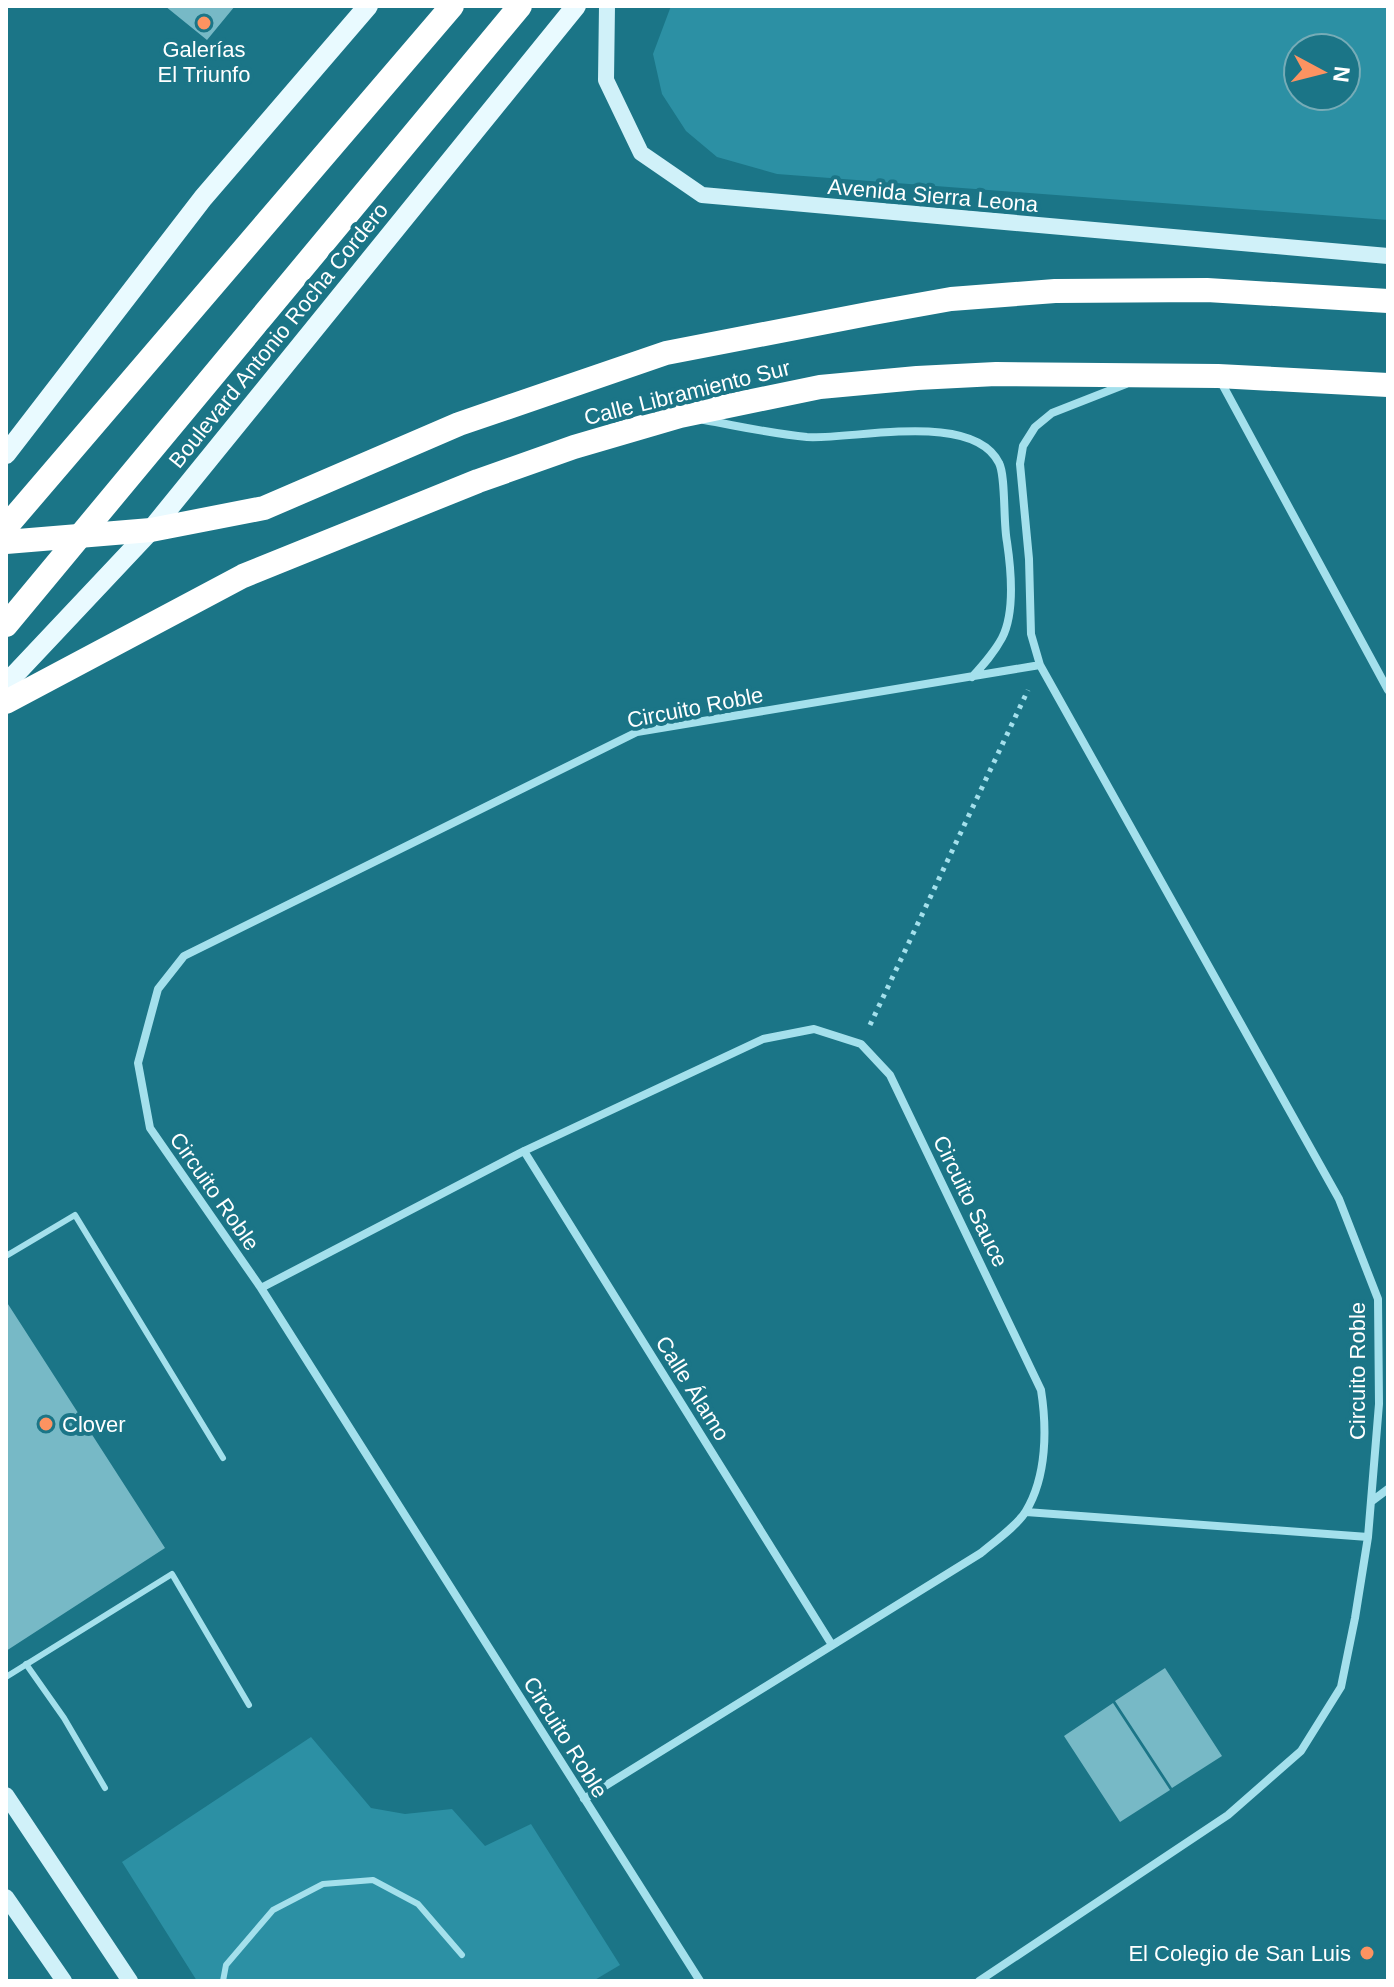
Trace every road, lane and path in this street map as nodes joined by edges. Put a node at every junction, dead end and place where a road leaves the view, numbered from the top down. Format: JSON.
{"nodes":[{"id":1,"x":368,"y":6,"type":"edge"},
{"id":2,"x":452,"y":6,"type":"edge"},
{"id":3,"x":520,"y":6,"type":"edge"},
{"id":4,"x":576,"y":6,"type":"edge"},
{"id":5,"x":607,"y":6,"type":"edge"},
{"id":6,"x":1388,"y":256,"type":"edge"},
{"id":7,"x":1388,"y":301,"type":"edge"},
{"id":8,"x":1146,"y":376,"type":"junction"},
{"id":9,"x":1218,"y":376,"type":"junction"},
{"id":10,"x":1388,"y":385,"type":"edge"},
{"id":11,"x":680,"y":416,"type":"junction"},
{"id":12,"x":6,"y":454,"type":"edge"},
{"id":13,"x":1000,"y":464,"type":"junction"},
{"id":14,"x":1020,"y":464,"type":"junction"},
{"id":15,"x":6,"y":527,"type":"edge"},
{"id":16,"x":151,"y":530,"type":"junction"},
{"id":17,"x":6,"y":542,"type":"edge"},
{"id":18,"x":6,"y":625,"type":"edge"},
{"id":19,"x":1040,"y":665,"type":"junction"},
{"id":20,"x":972,"y":677,"type":"junction"},
{"id":21,"x":6,"y":684,"type":"edge"},
{"id":22,"x":1388,"y":690,"type":"edge"},
{"id":23,"x":6,"y":702,"type":"edge"},
{"id":24,"x":861,"y":1044,"type":"junction"},
{"id":25,"x":524,"y":1151,"type":"junction"},
{"id":26,"x":6,"y":1256,"type":"edge"},
{"id":27,"x":261,"y":1288,"type":"junction"},
{"id":28,"x":1388,"y":1296,"type":"edge"},
{"id":29,"x":1378,"y":1299,"type":"junction"},
{"id":30,"x":223,"y":1458,"type":"dead end"},
{"id":31,"x":1388,"y":1489,"type":"edge"},
{"id":32,"x":1372,"y":1501,"type":"junction"},
{"id":33,"x":1026,"y":1512,"type":"junction"},
{"id":34,"x":1368,"y":1537,"type":"junction"},
{"id":35,"x":832,"y":1645,"type":"junction"},
{"id":36,"x":26,"y":1664,"type":"junction"},
{"id":37,"x":6,"y":1677,"type":"edge"},
{"id":38,"x":249,"y":1705,"type":"dead end"},
{"id":39,"x":105,"y":1788,"type":"dead end"},
{"id":40,"x":6,"y":1795,"type":"edge"},
{"id":41,"x":584,"y":1799,"type":"junction"},
{"id":42,"x":6,"y":1897,"type":"edge"},
{"id":43,"x":462,"y":1955,"type":"dead end"},
{"id":44,"x":64,"y":1981,"type":"edge"},
{"id":45,"x":130,"y":1981,"type":"edge"},
{"id":46,"x":223,"y":1981,"type":"edge"},
{"id":47,"x":700,"y":1981,"type":"edge"},
{"id":48,"x":979,"y":1981,"type":"edge"}],
"edges":[{"from":1,"to":12,"type":"main road"},
{"from":2,"to":15,"type":"highway"},
{"from":3,"to":18,"type":"highway","bridge":true},
{"from":4,"to":16,"type":"main road","name":"Boulevard Antonio Rocha Cordero"},
{"from":5,"to":6,"type":"street","name":"Avenida Sierra Leona"},
{"from":7,"to":16,"type":"highway","name":"Calle Libramiento Sur"},
{"from":8,"to":9,"type":"highway","name":"Calle Libramiento Sur"},
{"from":8,"to":11,"type":"highway","name":"Calle Libramiento Sur"},
{"from":8,"to":14,"type":"street","name":"Circuito Roble"},
{"from":9,"to":10,"type":"highway","name":"Calle Libramiento Sur"},
{"from":9,"to":22,"type":"street"},
{"from":11,"to":13,"type":"street"},
{"from":11,"to":23,"type":"highway","name":"Calle Libramiento Sur"},
{"from":13,"to":14,"type":"street"},
{"from":13,"to":20,"type":"street"},
{"from":14,"to":19,"type":"street","name":"Circuito Roble"},
{"from":16,"to":17,"type":"highway","name":"Calle Libramiento Sur"},
{"from":16,"to":21,"type":"main road","name":"Boulevard Antonio Rocha Cordero"},
{"from":19,"to":20,"type":"street","name":"Circuito Roble"},
{"from":19,"to":24,"type":"path"},
{"from":19,"to":29,"type":"street","name":"Circuito Roble"},
{"from":20,"to":27,"type":"street","name":"Circuito Roble"},
{"from":24,"to":25,"type":"street","name":"Circuito Sauce"},
{"from":24,"to":33,"type":"street","name":"Circuito Sauce"},
{"from":25,"to":27,"type":"street","name":"Circuito Sauce"},
{"from":25,"to":35,"type":"street","name":"Calle Álamo"},
{"from":26,"to":30,"type":"lane"},
{"from":27,"to":41,"type":"street","name":"Circuito Roble"},
{"from":28,"to":29,"type":"street"},
{"from":29,"to":32,"type":"street","name":"Circuito Roble"},
{"from":31,"to":32,"type":"street"},
{"from":32,"to":34,"type":"street","name":"Circuito Roble"},
{"from":33,"to":34,"type":"street"},
{"from":33,"to":35,"type":"street","name":"Circuito Sauce"},
{"from":34,"to":48,"type":"street","name":"Circuito Roble"},
{"from":35,"to":41,"type":"street","name":"Circuito Sauce"},
{"from":36,"to":37,"type":"lane"},
{"from":36,"to":38,"type":"lane"},
{"from":36,"to":39,"type":"lane"},
{"from":40,"to":45,"type":"street"},
{"from":41,"to":47,"type":"street","name":"Circuito Roble"},
{"from":42,"to":44,"type":"street"},
{"from":43,"to":46,"type":"lane"}]}
